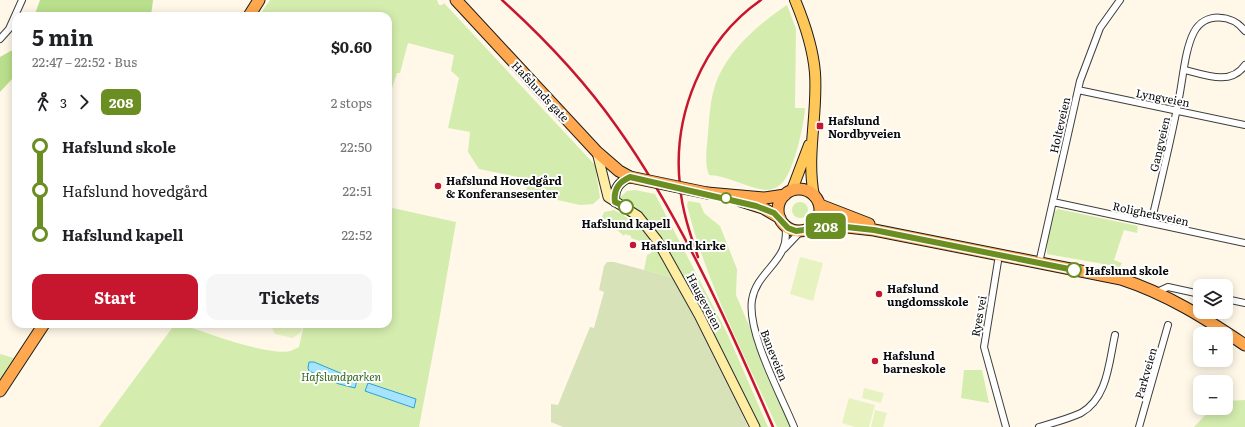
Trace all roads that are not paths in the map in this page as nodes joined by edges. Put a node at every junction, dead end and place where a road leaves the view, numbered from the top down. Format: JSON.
{"nodes":[{"id":1,"x":22,"y":0,"type":"edge"},
{"id":2,"x":259,"y":0,"type":"edge"},
{"id":3,"x":456,"y":0,"type":"edge"},
{"id":4,"x":795,"y":0,"type":"edge"},
{"id":5,"x":1120,"y":0,"type":"edge"},
{"id":6,"x":17,"y":12,"type":"edge"},
{"id":7,"x":252,"y":12,"type":"edge"},
{"id":8,"x":12,"y":22,"type":"edge"},
{"id":9,"x":9,"y":29,"type":"junction"},
{"id":10,"x":12,"y":30,"type":"edge"},
{"id":11,"x":1245,"y":31,"type":"edge"},
{"id":12,"x":0,"y":39,"type":"edge"},
{"id":13,"x":1245,"y":65,"type":"edge"},
{"id":14,"x":1185,"y":70,"type":"junction"},
{"id":15,"x":1078,"y":90,"type":"junction"},
{"id":16,"x":1177,"y":110,"type":"junction"},
{"id":17,"x":1245,"y":125,"type":"edge"},
{"id":18,"x":812,"y":135,"type":"junction"},
{"id":19,"x":597,"y":152,"type":"junction"},
{"id":20,"x":630,"y":177,"type":"junction"},
{"id":21,"x":707,"y":193,"type":"junction"},
{"id":22,"x":789,"y":193,"type":"junction"},
{"id":23,"x":817,"y":200,"type":"junction"},
{"id":24,"x":615,"y":202,"type":"junction"},
{"id":25,"x":1053,"y":202,"type":"junction"},
{"id":26,"x":783,"y":221,"type":"junction"},
{"id":27,"x":1151,"y":223,"type":"junction"},
{"id":28,"x":812,"y":226,"type":"junction"},
{"id":29,"x":801,"y":231,"type":"junction"},
{"id":30,"x":916,"y":237,"type":"junction"},
{"id":31,"x":1244,"y":241,"type":"edge"},
{"id":32,"x":784,"y":250,"type":"junction"},
{"id":33,"x":999,"y":255,"type":"junction"},
{"id":34,"x":1039,"y":263,"type":"junction"},
{"id":35,"x":1157,"y":292,"type":"junction"},
{"id":36,"x":1193,"y":292,"type":"edge"},
{"id":37,"x":1233,"y":300,"type":"edge"},
{"id":38,"x":1245,"y":303,"type":"edge"},
{"id":39,"x":1168,"y":325,"type":"dead end"},
{"id":40,"x":41,"y":328,"type":"edge"},
{"id":41,"x":1115,"y":335,"type":"dead end"},
{"id":42,"x":1245,"y":345,"type":"edge"},
{"id":43,"x":0,"y":391,"type":"edge"},
{"id":44,"x":754,"y":427,"type":"edge"},
{"id":45,"x":794,"y":427,"type":"edge"},
{"id":46,"x":1006,"y":427,"type":"edge"},
{"id":47,"x":1040,"y":427,"type":"edge"},
{"id":48,"x":1139,"y":427,"type":"edge"}],
"edges":[{"from":1,"to":6,"type":"street"},
{"from":2,"to":7,"type":"highway"},
{"from":3,"to":19,"type":"highway","name":"Hafslunds gate"},
{"from":4,"to":18,"type":"main road"},
{"from":5,"to":15,"type":"street","name":"Holteveien"},
{"from":8,"to":9,"type":"street"},
{"from":9,"to":10,"type":"street"},
{"from":9,"to":12,"type":"street"},
{"from":11,"to":14,"type":"street","name":"Gangveien"},
{"from":13,"to":14,"type":"street"},
{"from":14,"to":16,"type":"street","name":"Gangveien"},
{"from":15,"to":16,"type":"street","name":"Lyngveien"},
{"from":15,"to":25,"type":"street","name":"Holteveien"},
{"from":16,"to":17,"type":"street","name":"Lyngveien"},
{"from":16,"to":27,"type":"street","name":"Gangveien"},
{"from":18,"to":22,"type":"main road"},
{"from":18,"to":23,"type":"main road"},
{"from":19,"to":20,"type":"highway","name":"Hafslunds gate"},
{"from":19,"to":24,"type":"main road","name":"Haugeveien"},
{"from":20,"to":21,"type":"highway","bridge":true},
{"from":20,"to":24,"type":"main road"},
{"from":21,"to":22,"type":"highway"},
{"from":21,"to":26,"type":"highway"},
{"from":22,"to":23,"type":"highway"},
{"from":22,"to":26,"type":"highway"},
{"from":23,"to":28,"type":"highway"},
{"from":23,"to":30,"type":"highway"},
{"from":24,"to":44,"type":"main road","name":"Haugeveien"},
{"from":25,"to":27,"type":"street","name":"Rolighetsveien"},
{"from":25,"to":34,"type":"street","name":"Holteveien"},
{"from":26,"to":29,"type":"highway"},
{"from":26,"to":32,"type":"street"},
{"from":27,"to":31,"type":"street","name":"Rolighetsveien"},
{"from":28,"to":29,"type":"highway"},
{"from":28,"to":30,"type":"highway"},
{"from":29,"to":32,"type":"street","name":"Baneveien"},
{"from":30,"to":33,"type":"highway"},
{"from":32,"to":45,"type":"street","name":"Baneveien"},
{"from":33,"to":34,"type":"highway"},
{"from":33,"to":46,"type":"street","name":"Ryes vei"},
{"from":34,"to":35,"type":"highway"},
{"from":35,"to":36,"type":"street"},
{"from":35,"to":42,"type":"highway"},
{"from":37,"to":38,"type":"street"},
{"from":39,"to":48,"type":"street","name":"Parkveien"},
{"from":40,"to":43,"type":"highway"},
{"from":41,"to":47,"type":"street"}]}
